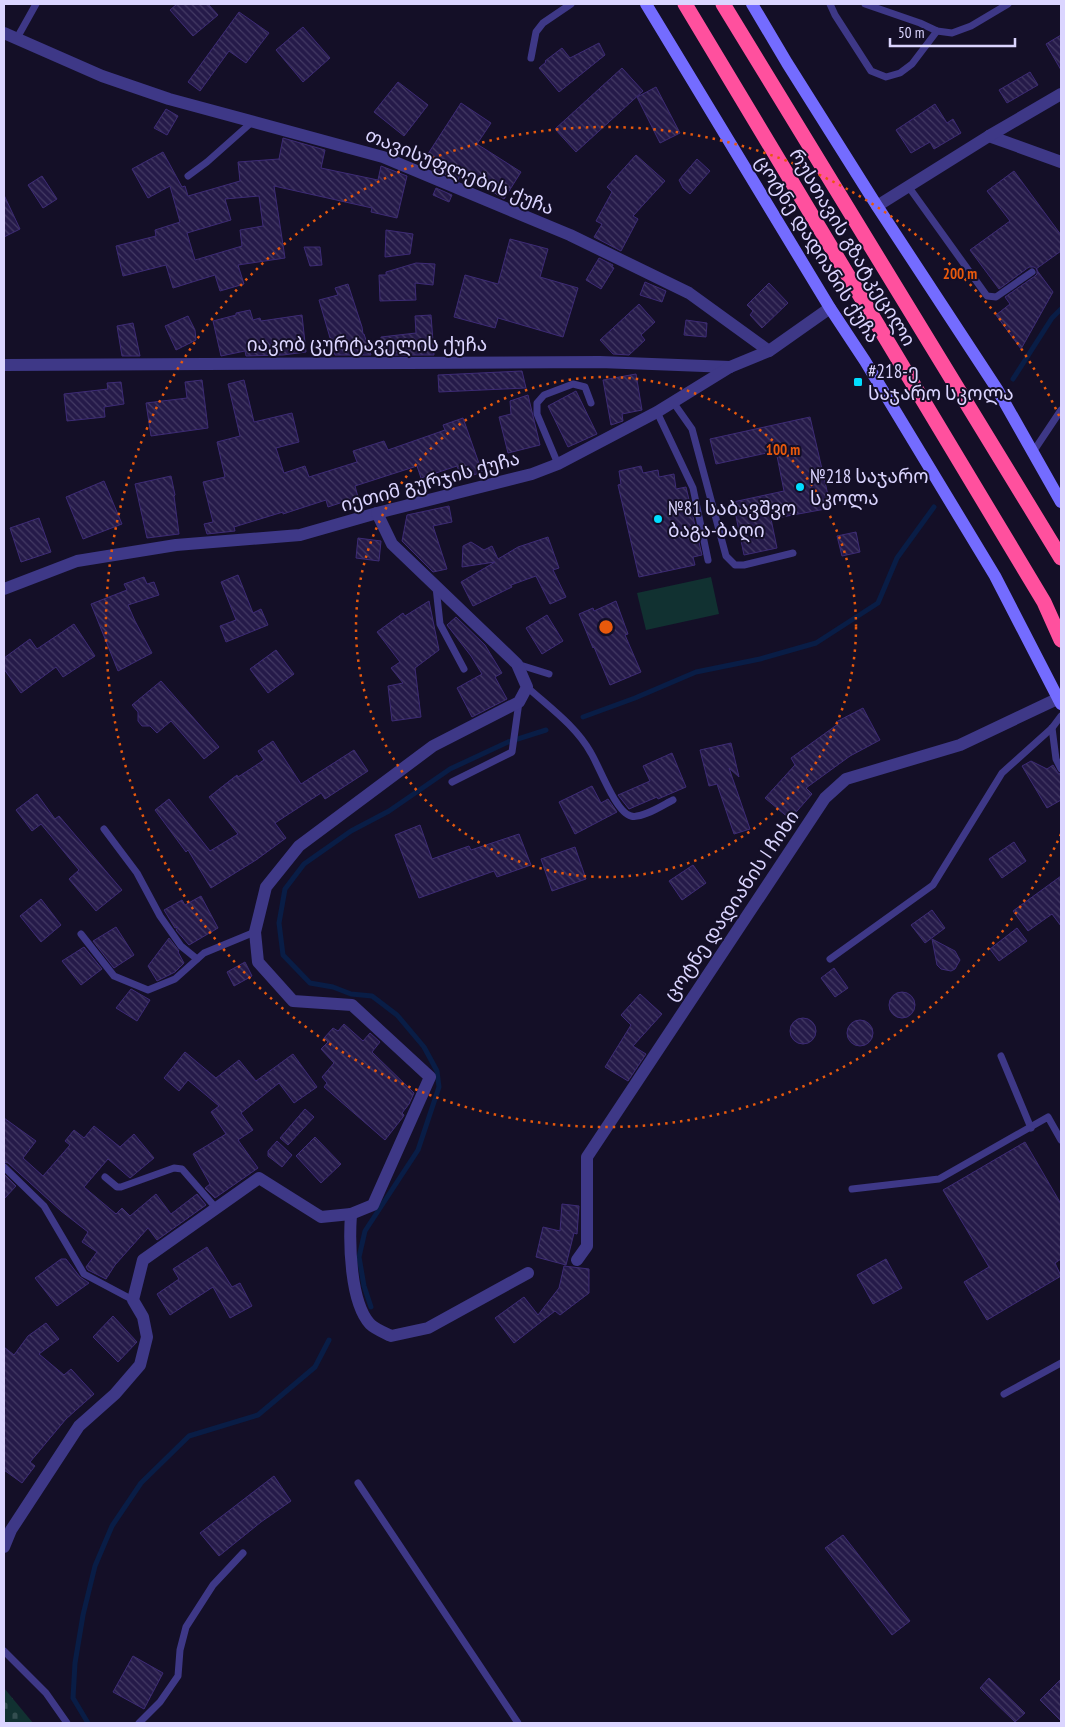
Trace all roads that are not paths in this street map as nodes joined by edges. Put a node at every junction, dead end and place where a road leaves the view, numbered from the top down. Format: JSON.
{"nodes":[{"id":1,"x":36,"y":4,"type":"edge"},
{"id":2,"x":572,"y":4,"type":"edge"},
{"id":3,"x":646,"y":4,"type":"edge"},
{"id":4,"x":684,"y":4,"type":"edge"},
{"id":5,"x":723,"y":4,"type":"edge"},
{"id":6,"x":752,"y":4,"type":"edge"},
{"id":7,"x":830,"y":4,"type":"edge"},
{"id":8,"x":865,"y":4,"type":"edge"},
{"id":9,"x":1008,"y":4,"type":"edge"},
{"id":10,"x":937,"y":32,"type":"junction"},
{"id":11,"x":4,"y":33,"type":"edge"},
{"id":12,"x":17,"y":38,"type":"junction"},
{"id":13,"x":531,"y":58,"type":"dead end"},
{"id":14,"x":1061,"y":94,"type":"edge"},
{"id":15,"x":252,"y":122,"type":"junction"},
{"id":16,"x":989,"y":136,"type":"junction"},
{"id":17,"x":1061,"y":162,"type":"edge"},
{"id":18,"x":188,"y":176,"type":"dead end"},
{"id":19,"x":908,"y":186,"type":"junction"},
{"id":20,"x":877,"y":206,"type":"junction"},
{"id":21,"x":1032,"y":272,"type":"dead end"},
{"id":22,"x":830,"y":308,"type":"junction"},
{"id":23,"x":769,"y":351,"type":"junction"},
{"id":24,"x":4,"y":365,"type":"edge"},
{"id":25,"x":730,"y":366,"type":"junction"},
{"id":26,"x":673,"y":402,"type":"junction"},
{"id":27,"x":591,"y":403,"type":"dead end"},
{"id":28,"x":1061,"y":410,"type":"edge"},
{"id":29,"x":657,"y":412,"type":"junction"},
{"id":30,"x":1033,"y":452,"type":"junction"},
{"id":31,"x":558,"y":464,"type":"junction"},
{"id":32,"x":1061,"y":502,"type":"edge"},
{"id":33,"x":377,"y":513,"type":"junction"},
{"id":34,"x":793,"y":553,"type":"dead end"},
{"id":35,"x":1061,"y":558,"type":"edge"},
{"id":36,"x":708,"y":560,"type":"dead end"},
{"id":37,"x":436,"y":586,"type":"junction"},
{"id":38,"x":4,"y":589,"type":"edge"},
{"id":39,"x":1061,"y":640,"type":"edge"},
{"id":40,"x":517,"y":664,"type":"junction"},
{"id":41,"x":464,"y":668,"type":"dead end"},
{"id":42,"x":549,"y":674,"type":"dead end"},
{"id":43,"x":527,"y":687,"type":"junction"},
{"id":44,"x":1060,"y":701,"type":"edge"},
{"id":45,"x":519,"y":702,"type":"junction"},
{"id":46,"x":1061,"y":716,"type":"edge"},
{"id":47,"x":1052,"y":728,"type":"junction"},
{"id":48,"x":1061,"y":769,"type":"edge"},
{"id":49,"x":452,"y":782,"type":"dead end"},
{"id":50,"x":673,"y":800,"type":"dead end"},
{"id":51,"x":104,"y":828,"type":"dead end"},
{"id":52,"x":255,"y":932,"type":"junction"},
{"id":53,"x":81,"y":934,"type":"dead end"},
{"id":54,"x":197,"y":959,"type":"junction"},
{"id":55,"x":830,"y":959,"type":"dead end"},
{"id":56,"x":1001,"y":1056,"type":"dead end"},
{"id":57,"x":1031,"y":1128,"type":"junction"},
{"id":58,"x":1061,"y":1140,"type":"edge"},
{"id":59,"x":4,"y":1167,"type":"edge"},
{"id":60,"x":105,"y":1177,"type":"dead end"},
{"id":61,"x":852,"y":1189,"type":"dead end"},
{"id":62,"x":216,"y":1208,"type":"junction"},
{"id":63,"x":351,"y":1214,"type":"junction"},
{"id":64,"x":577,"y":1260,"type":"dead end"},
{"id":65,"x":528,"y":1272,"type":"dead end"},
{"id":66,"x":133,"y":1300,"type":"junction"},
{"id":67,"x":1061,"y":1362,"type":"edge"},
{"id":68,"x":1004,"y":1394,"type":"dead end"},
{"id":69,"x":358,"y":1483,"type":"dead end"},
{"id":70,"x":4,"y":1547,"type":"edge"},
{"id":71,"x":243,"y":1553,"type":"dead end"},
{"id":72,"x":4,"y":1651,"type":"edge"},
{"id":73,"x":67,"y":1723,"type":"edge"},
{"id":74,"x":138,"y":1723,"type":"edge"},
{"id":75,"x":518,"y":1723,"type":"edge"}],
"edges":[{"from":1,"to":12,"type":"lane"},
{"from":2,"to":13,"type":"lane"},
{"from":3,"to":22,"type":"street","name":"ცოტნე დადიანის ქუჩა"},
{"from":4,"to":39,"type":"highway","name":"რუსთავის გზატკეცილი"},
{"from":5,"to":35,"type":"highway","name":"რუსთავის გზატკეცილი"},
{"from":6,"to":20,"type":"street"},
{"from":7,"to":10,"type":"lane"},
{"from":8,"to":10,"type":"lane"},
{"from":9,"to":10,"type":"lane"},
{"from":11,"to":12,"type":"street","name":"თავისუფლების ქუჩა"},
{"from":12,"to":15,"type":"street","name":"თავისუფლების ქუჩა"},
{"from":14,"to":16,"type":"street"},
{"from":15,"to":18,"type":"lane"},
{"from":15,"to":23,"type":"street","name":"თავისუფლების ქუჩა"},
{"from":16,"to":17,"type":"street"},
{"from":16,"to":19,"type":"street"},
{"from":19,"to":20,"type":"street"},
{"from":19,"to":21,"type":"lane"},
{"from":20,"to":30,"type":"street"},
{"from":22,"to":23,"type":"street","name":"იეთიმ გურჯის ქუჩა"},
{"from":22,"to":44,"type":"street","name":"ცოტნე დადიანის ქუჩა"},
{"from":23,"to":25,"type":"street","name":"იეთიმ გურჯის ქუჩა"},
{"from":24,"to":25,"type":"street","name":"იაკობ ცურტაველის ქუჩა"},
{"from":25,"to":26,"type":"street","name":"იეთიმ გურჯის ქუჩა"},
{"from":26,"to":29,"type":"street","name":"იეთიმ გურჯის ქუჩა"},
{"from":26,"to":34,"type":"lane"},
{"from":27,"to":31,"type":"lane"},
{"from":28,"to":30,"type":"lane"},
{"from":29,"to":31,"type":"street","name":"იეთიმ გურჯის ქუჩა"},
{"from":29,"to":36,"type":"lane"},
{"from":30,"to":32,"type":"street"},
{"from":31,"to":33,"type":"street","name":"იეთიმ გურჯის ქუჩა"},
{"from":33,"to":37,"type":"street"},
{"from":33,"to":38,"type":"street","name":"იეთიმ გურჯის ქუჩა"},
{"from":37,"to":40,"type":"street"},
{"from":37,"to":41,"type":"lane"},
{"from":40,"to":42,"type":"lane"},
{"from":40,"to":43,"type":"street"},
{"from":43,"to":45,"type":"street"},
{"from":43,"to":50,"type":"lane"},
{"from":44,"to":64,"type":"street","name":"ცოტნე დადიანის I ჩიხი"},
{"from":45,"to":49,"type":"lane"},
{"from":45,"to":52,"type":"street"},
{"from":46,"to":47,"type":"lane"},
{"from":47,"to":48,"type":"lane"},
{"from":47,"to":55,"type":"lane"},
{"from":51,"to":54,"type":"lane"},
{"from":52,"to":54,"type":"lane"},
{"from":52,"to":63,"type":"street"},
{"from":53,"to":54,"type":"lane"},
{"from":56,"to":57,"type":"lane"},
{"from":57,"to":58,"type":"lane"},
{"from":57,"to":61,"type":"lane"},
{"from":59,"to":66,"type":"lane"},
{"from":60,"to":62,"type":"lane"},
{"from":62,"to":63,"type":"street"},
{"from":62,"to":66,"type":"street"},
{"from":63,"to":65,"type":"street"},
{"from":66,"to":70,"type":"street"},
{"from":67,"to":68,"type":"lane"},
{"from":69,"to":75,"type":"lane"},
{"from":71,"to":74,"type":"lane"},
{"from":72,"to":73,"type":"lane"}]}
